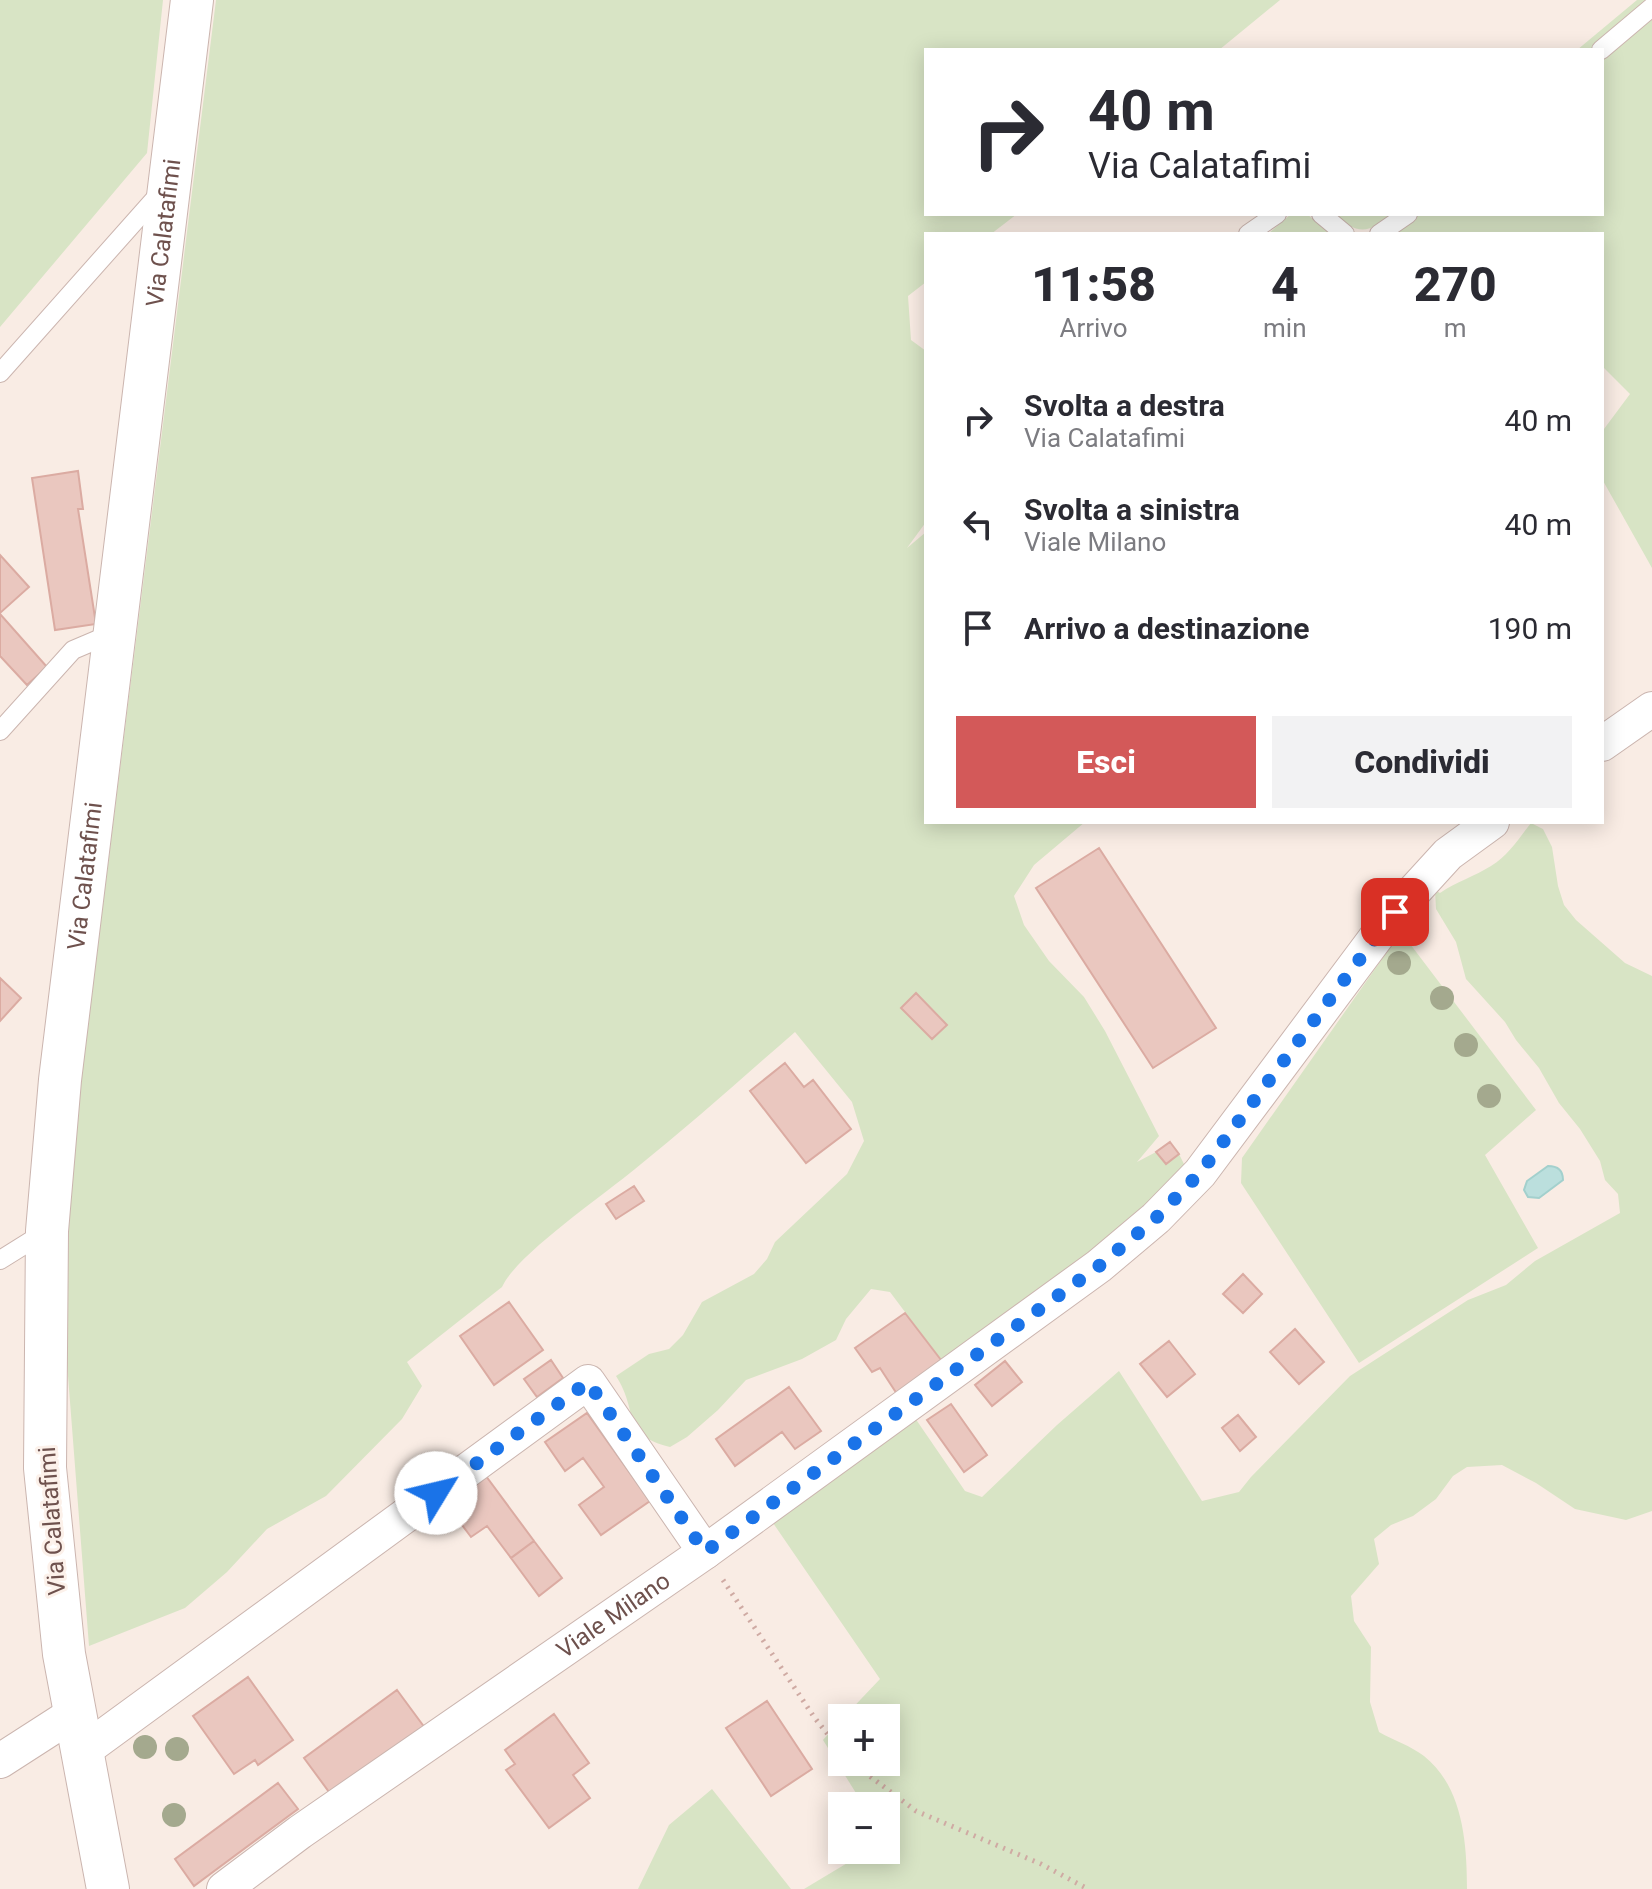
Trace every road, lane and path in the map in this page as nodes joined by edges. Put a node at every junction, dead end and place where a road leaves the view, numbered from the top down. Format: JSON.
{"nodes":[{"id":1,"x":192,"y":0,"type":"edge"},
{"id":2,"x":1652,"y":7,"type":"edge"},
{"id":3,"x":1603,"y":48,"type":"edge"},
{"id":4,"x":170,"y":182,"type":"junction"},
{"id":5,"x":1274,"y":216,"type":"edge"},
{"id":6,"x":1323,"y":216,"type":"edge"},
{"id":7,"x":1405,"y":216,"type":"edge"},
{"id":8,"x":1251,"y":232,"type":"edge"},
{"id":9,"x":1343,"y":232,"type":"edge"},
{"id":10,"x":1382,"y":232,"type":"edge"},
{"id":11,"x":0,"y":373,"type":"edge"},
{"id":12,"x":113,"y":633,"type":"junction"},
{"id":13,"x":1652,"y":709,"type":"edge"},
{"id":14,"x":0,"y":731,"type":"edge"},
{"id":15,"x":1604,"y":743,"type":"edge"},
{"id":16,"x":1489,"y":824,"type":"edge"},
{"id":17,"x":47,"y":1231,"type":"junction"},
{"id":18,"x":0,"y":1260,"type":"edge"},
{"id":19,"x":705,"y":1552,"type":"junction"},
{"id":20,"x":78,"y":1733,"type":"junction"},
{"id":21,"x":828,"y":1734,"type":"edge"},
{"id":22,"x":0,"y":1761,"type":"edge"},
{"id":23,"x":870,"y":1776,"type":"edge"},
{"id":24,"x":108,"y":1889,"type":"edge"},
{"id":25,"x":224,"y":1889,"type":"edge"},
{"id":26,"x":1088,"y":1889,"type":"edge"}],
"edges":[{"from":1,"to":4,"type":"street","name":"Via Calatafimi"},
{"from":2,"to":3,"type":"lane"},
{"from":4,"to":11,"type":"lane"},
{"from":4,"to":12,"type":"street","name":"Via Calatafimi"},
{"from":5,"to":8,"type":"lane"},
{"from":6,"to":9,"type":"lane"},
{"from":7,"to":10,"type":"lane"},
{"from":12,"to":14,"type":"lane"},
{"from":12,"to":17,"type":"street","name":"Via Calatafimi"},
{"from":13,"to":15,"type":"street"},
{"from":16,"to":19,"type":"street","name":"Viale Milano"},
{"from":17,"to":18,"type":"lane"},
{"from":17,"to":20,"type":"street","name":"Via Calatafimi"},
{"from":19,"to":20,"type":"street"},
{"from":19,"to":21,"type":"path"},
{"from":19,"to":25,"type":"street","name":"Viale Milano"},
{"from":20,"to":22,"type":"street"},
{"from":20,"to":24,"type":"street","name":"Via Calatafimi"},
{"from":23,"to":26,"type":"path"}]}
